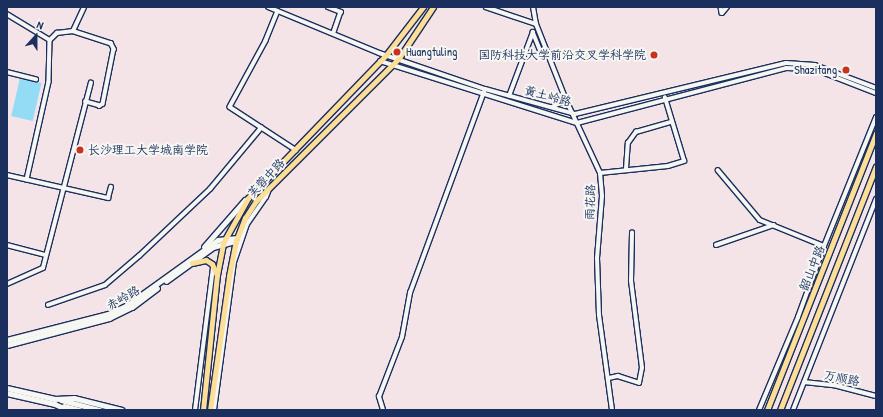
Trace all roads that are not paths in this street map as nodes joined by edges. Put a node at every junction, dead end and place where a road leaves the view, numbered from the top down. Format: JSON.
{"nodes":[{"id":1,"x":84,"y":7,"type":"edge"},
{"id":2,"x":268,"y":7,"type":"edge"},
{"id":3,"x":328,"y":7,"type":"edge"},
{"id":4,"x":423,"y":7,"type":"edge"},
{"id":5,"x":433,"y":7,"type":"edge"},
{"id":6,"x":486,"y":7,"type":"edge"},
{"id":7,"x":532,"y":7,"type":"edge"},
{"id":8,"x":721,"y":7,"type":"edge"},
{"id":9,"x":727,"y":7,"type":"edge"},
{"id":10,"x":278,"y":11,"type":"junction"},
{"id":11,"x":7,"y":14,"type":"edge"},
{"id":12,"x":536,"y":24,"type":"junction"},
{"id":13,"x":73,"y":31,"type":"junction"},
{"id":14,"x":334,"y":32,"type":"junction"},
{"id":15,"x":50,"y":40,"type":"junction"},
{"id":16,"x":542,"y":54,"type":"dead end"},
{"id":17,"x":386,"y":55,"type":"junction"},
{"id":18,"x":399,"y":58,"type":"junction"},
{"id":19,"x":380,"y":61,"type":"junction"},
{"id":20,"x":391,"y":65,"type":"junction"},
{"id":21,"x":7,"y":72,"type":"edge"},
{"id":22,"x":36,"y":79,"type":"dead end"},
{"id":23,"x":91,"y":83,"type":"dead end"},
{"id":24,"x":876,"y":88,"type":"edge"},
{"id":25,"x":484,"y":91,"type":"junction"},
{"id":26,"x":876,"y":93,"type":"edge"},
{"id":27,"x":509,"y":96,"type":"junction"},
{"id":28,"x":665,"y":98,"type":"junction"},
{"id":29,"x":566,"y":100,"type":"junction"},
{"id":30,"x":86,"y":102,"type":"junction"},
{"id":31,"x":552,"y":108,"type":"junction"},
{"id":32,"x":575,"y":114,"type":"junction"},
{"id":33,"x":876,"y":117,"type":"edge"},
{"id":34,"x":672,"y":122,"type":"junction"},
{"id":35,"x":577,"y":123,"type":"junction"},
{"id":36,"x":261,"y":128,"type":"junction"},
{"id":37,"x":876,"y":134,"type":"edge"},
{"id":38,"x":296,"y":150,"type":"junction"},
{"id":39,"x":876,"y":166,"type":"edge"},
{"id":40,"x":626,"y":169,"type":"junction"},
{"id":41,"x":718,"y":170,"type":"dead end"},
{"id":42,"x":600,"y":173,"type":"junction"},
{"id":43,"x":7,"y":175,"type":"edge"},
{"id":44,"x":27,"y":180,"type":"junction"},
{"id":45,"x":111,"y":187,"type":"dead end"},
{"id":46,"x":64,"y":188,"type":"junction"},
{"id":47,"x":269,"y":188,"type":"junction"},
{"id":48,"x":248,"y":198,"type":"junction"},
{"id":49,"x":876,"y":199,"type":"edge"},
{"id":50,"x":774,"y":226,"type":"junction"},
{"id":51,"x":632,"y":233,"type":"dead end"},
{"id":52,"x":226,"y":238,"type":"junction"},
{"id":53,"x":236,"y":240,"type":"junction"},
{"id":54,"x":223,"y":243,"type":"junction"},
{"id":55,"x":7,"y":245,"type":"edge"},
{"id":56,"x":716,"y":245,"type":"dead end"},
{"id":57,"x":824,"y":246,"type":"junction"},
{"id":58,"x":201,"y":252,"type":"junction"},
{"id":59,"x":46,"y":255,"type":"junction"},
{"id":60,"x":192,"y":263,"type":"junction"},
{"id":61,"x":213,"y":267,"type":"junction"},
{"id":62,"x":218,"y":274,"type":"junction"},
{"id":63,"x":7,"y":284,"type":"edge"},
{"id":64,"x":48,"y":305,"type":"dead end"},
{"id":65,"x":7,"y":340,"type":"edge"},
{"id":66,"x":7,"y":345,"type":"edge"},
{"id":67,"x":609,"y":378,"type":"junction"},
{"id":68,"x":804,"y":382,"type":"junction"},
{"id":69,"x":7,"y":388,"type":"edge"},
{"id":70,"x":7,"y":393,"type":"edge"},
{"id":71,"x":876,"y":396,"type":"edge"},
{"id":72,"x":55,"y":401,"type":"junction"},
{"id":73,"x":68,"y":410,"type":"edge"},
{"id":74,"x":79,"y":410,"type":"edge"},
{"id":75,"x":100,"y":410,"type":"edge"},
{"id":76,"x":122,"y":410,"type":"edge"},
{"id":77,"x":195,"y":410,"type":"edge"},
{"id":78,"x":203,"y":410,"type":"edge"},
{"id":79,"x":210,"y":410,"type":"edge"},
{"id":80,"x":214,"y":410,"type":"edge"},
{"id":81,"x":383,"y":410,"type":"edge"},
{"id":82,"x":612,"y":410,"type":"edge"},
{"id":83,"x":759,"y":410,"type":"edge"},
{"id":84,"x":767,"y":410,"type":"edge"},
{"id":85,"x":780,"y":410,"type":"edge"},
{"id":86,"x":793,"y":410,"type":"edge"}],
"edges":[{"from":1,"to":13,"type":"street"},
{"from":2,"to":10,"type":"street","name":"黄土岭路"},
{"from":3,"to":14,"type":"street"},
{"from":4,"to":17,"type":"main road","name":"芙蓉中路"},
{"from":5,"to":18,"type":"main road","name":"芙蓉中路"},
{"from":6,"to":12,"type":"street"},
{"from":7,"to":12,"type":"street","name":"雨花路"},
{"from":8,"to":9,"type":"street"},
{"from":10,"to":14,"type":"street","name":"黄土岭路"},
{"from":10,"to":36,"type":"street"},
{"from":11,"to":15,"type":"street"},
{"from":12,"to":29,"type":"street","name":"雨花路"},
{"from":13,"to":15,"type":"street"},
{"from":13,"to":30,"type":"street"},
{"from":14,"to":17,"type":"street","name":"黄土岭路"},
{"from":15,"to":44,"type":"street"},
{"from":16,"to":27,"type":"street"},
{"from":17,"to":18,"type":"street","name":"黄土岭路"},
{"from":17,"to":19,"type":"main road","name":"芙蓉中路"},
{"from":18,"to":20,"type":"main road","name":"芙蓉中路"},
{"from":18,"to":25,"type":"street","name":"黄土岭路"},
{"from":19,"to":20,"type":"street","name":"黄土岭路"},
{"from":19,"to":38,"type":"main road","name":"芙蓉中路"},
{"from":20,"to":25,"type":"street","name":"黄土岭路"},
{"from":20,"to":47,"type":"main road","name":"芙蓉中路"},
{"from":21,"to":22,"type":"street"},
{"from":23,"to":30,"type":"street"},
{"from":24,"to":32,"type":"street","name":"黄土岭路"},
{"from":25,"to":27,"type":"street","name":"黄土岭路"},
{"from":25,"to":35,"type":"street","name":"黄土岭路"},
{"from":25,"to":81,"type":"street"},
{"from":26,"to":28,"type":"street","name":"黄土岭路"},
{"from":27,"to":31,"type":"street","name":"黄土岭路"},
{"from":28,"to":34,"type":"street"},
{"from":28,"to":35,"type":"street","name":"黄土岭路"},
{"from":29,"to":31,"type":"street"},
{"from":29,"to":32,"type":"street","name":"雨花路"},
{"from":30,"to":46,"type":"street"},
{"from":31,"to":32,"type":"street","name":"黄土岭路"},
{"from":32,"to":35,"type":"street","name":"雨花路"},
{"from":33,"to":57,"type":"street"},
{"from":34,"to":40,"type":"street"},
{"from":34,"to":40,"type":"street"},
{"from":35,"to":42,"type":"street","name":"雨花路"},
{"from":36,"to":38,"type":"street"},
{"from":36,"to":64,"type":"street"},
{"from":37,"to":84,"type":"main road","name":"韶山中路"},
{"from":38,"to":48,"type":"main road","name":"芙蓉中路"},
{"from":39,"to":85,"type":"main road","name":"韶山中路"},
{"from":40,"to":42,"type":"street"},
{"from":41,"to":50,"type":"street"},
{"from":42,"to":67,"type":"street","name":"雨花路"},
{"from":43,"to":44,"type":"street"},
{"from":44,"to":46,"type":"street"},
{"from":45,"to":46,"type":"street"},
{"from":46,"to":59,"type":"street"},
{"from":47,"to":53,"type":"main road","name":"芙蓉中路"},
{"from":47,"to":80,"type":"street"},
{"from":48,"to":52,"type":"main road","name":"芙蓉中路"},
{"from":48,"to":58,"type":"main road","name":"赤岭路"},
{"from":49,"to":68,"type":"street"},
{"from":50,"to":56,"type":"street"},
{"from":50,"to":57,"type":"street"},
{"from":51,"to":67,"type":"street"},
{"from":52,"to":53,"type":"main road","name":"赤岭路"},
{"from":52,"to":54,"type":"main road","name":"芙蓉中路"},
{"from":52,"to":58,"type":"main road","name":"赤岭路"},
{"from":53,"to":54,"type":"main road","name":"赤岭路"},
{"from":53,"to":79,"type":"main road","name":"芙蓉中路"},
{"from":54,"to":60,"type":"main road","name":"赤岭路"},
{"from":54,"to":62,"type":"main road","name":"芙蓉中路"},
{"from":55,"to":59,"type":"street"},
{"from":57,"to":83,"type":"street"},
{"from":58,"to":65,"type":"main road","name":"赤岭路"},
{"from":59,"to":63,"type":"street"},
{"from":60,"to":61,"type":"main road"},
{"from":60,"to":66,"type":"main road","name":"赤岭路"},
{"from":61,"to":62,"type":"main road"},
{"from":61,"to":77,"type":"street"},
{"from":62,"to":78,"type":"main road","name":"芙蓉中路"},
{"from":67,"to":82,"type":"street","name":"雨花路"},
{"from":68,"to":71,"type":"street","name":"万顺路"},
{"from":68,"to":86,"type":"street"},
{"from":69,"to":72,"type":"main road"},
{"from":70,"to":72,"type":"main road"},
{"from":72,"to":73,"type":"main road"},
{"from":72,"to":74,"type":"main road"},
{"from":72,"to":75,"type":"main road"},
{"from":72,"to":76,"type":"main road"}]}
